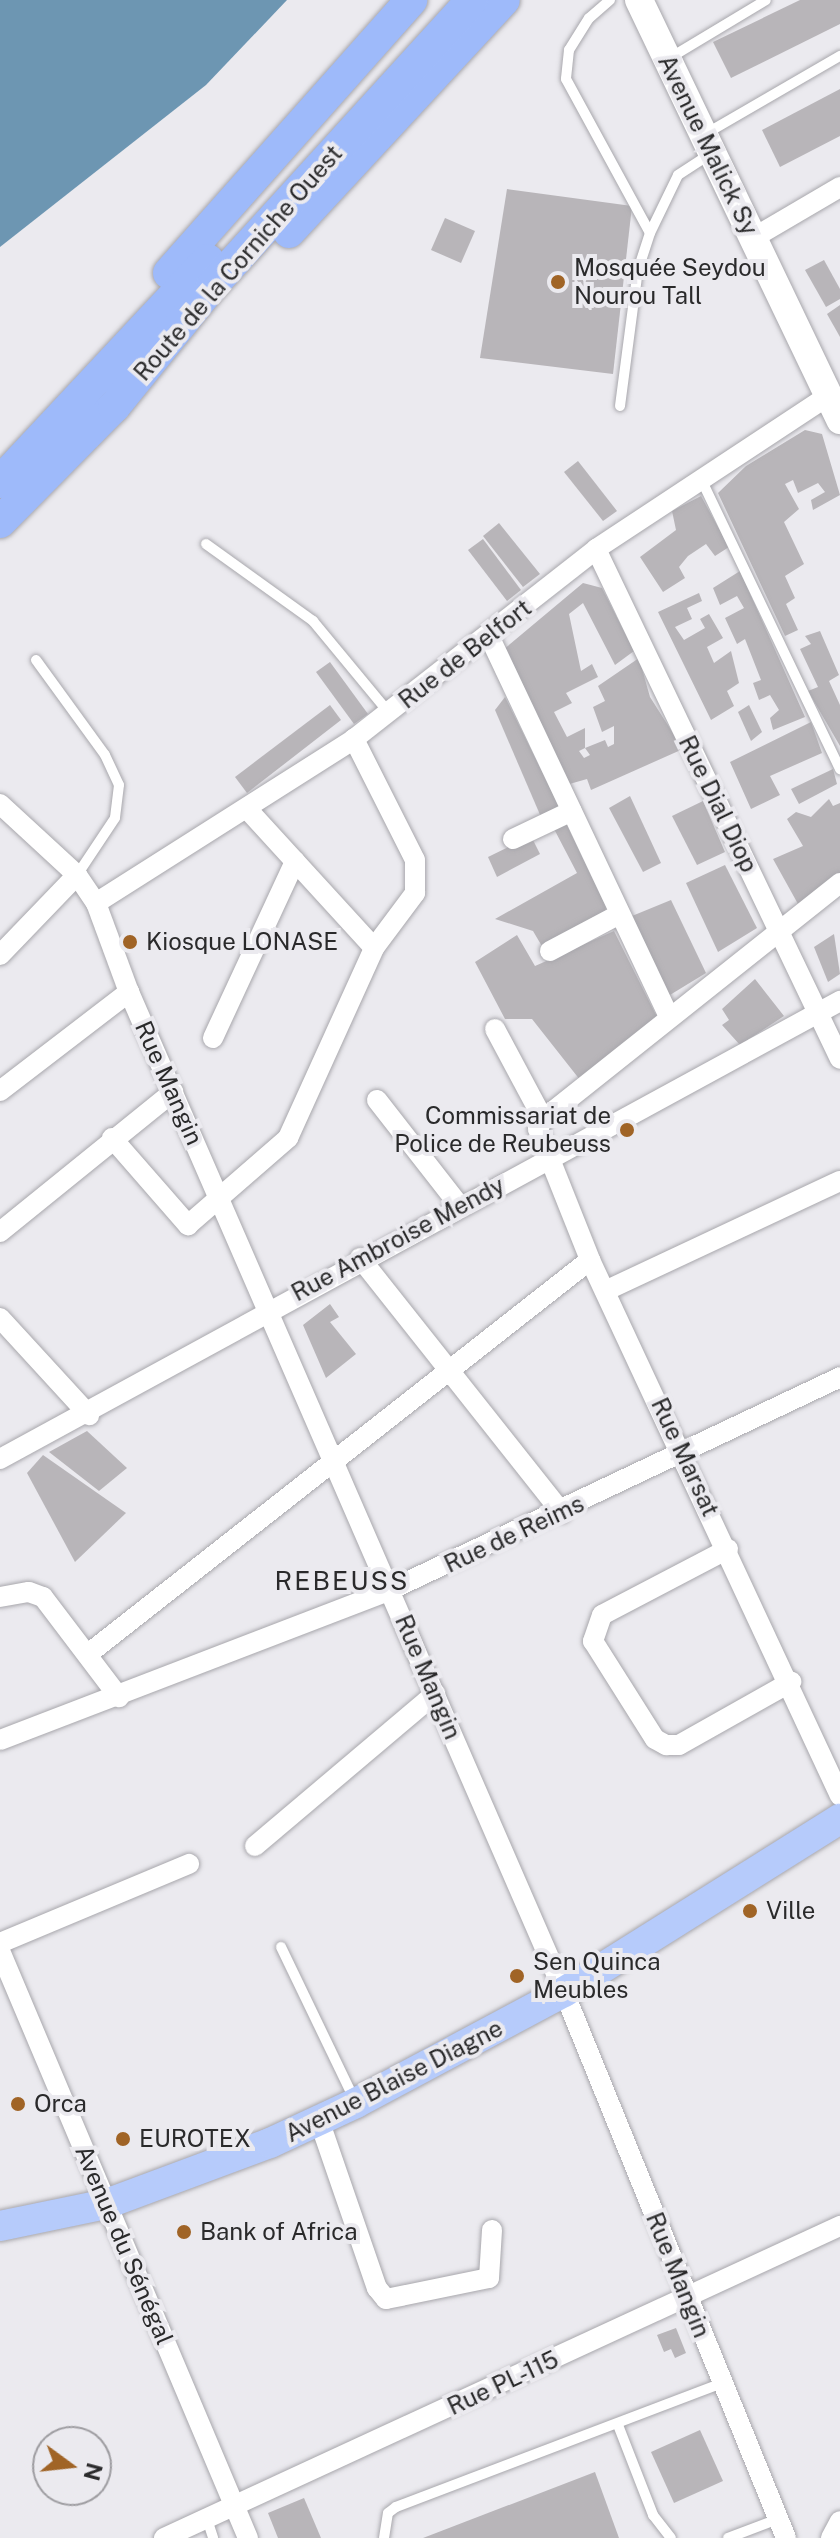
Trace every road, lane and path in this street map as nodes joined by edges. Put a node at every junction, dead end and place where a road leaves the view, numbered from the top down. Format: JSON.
{"nodes":[{"id":1,"x":411,"y":0,"type":"edge"},
{"id":2,"x":443,"y":0,"type":"edge"},
{"id":3,"x":472,"y":0,"type":"edge"},
{"id":4,"x":504,"y":0,"type":"edge"},
{"id":5,"x":610,"y":0,"type":"edge"},
{"id":6,"x":639,"y":0,"type":"edge"},
{"id":7,"x":766,"y":0,"type":"edge"},
{"id":8,"x":840,"y":56,"type":"edge"},
{"id":9,"x":667,"y":59,"type":"junction"},
{"id":10,"x":708,"y":144,"type":"junction"},
{"id":11,"x":840,"y":187,"type":"edge"},
{"id":12,"x":650,"y":233,"type":"junction"},
{"id":13,"x":753,"y":238,"type":"junction"},
{"id":14,"x":211,"y":287,"type":"junction"},
{"id":15,"x":106,"y":369,"type":"junction"},
{"id":16,"x":620,"y":406,"type":"dead end"},
{"id":17,"x":834,"y":408,"type":"edge"},
{"id":18,"x":701,"y":479,"type":"junction"},
{"id":19,"x":0,"y":482,"type":"edge"},
{"id":20,"x":0,"y":522,"type":"edge"},
{"id":21,"x":206,"y":544,"type":"dead end"},
{"id":22,"x":596,"y":549,"type":"junction"},
{"id":23,"x":490,"y":638,"type":"junction"},
{"id":24,"x":36,"y":660,"type":"dead end"},
{"id":25,"x":389,"y":713,"type":"junction"},
{"id":26,"x":354,"y":739,"type":"junction"},
{"id":27,"x":840,"y":769,"type":"edge"},
{"id":28,"x":0,"y":804,"type":"edge"},
{"id":29,"x":249,"y":811,"type":"junction"},
{"id":30,"x":572,"y":811,"type":"junction"},
{"id":31,"x":513,"y":839,"type":"dead end"},
{"id":32,"x":295,"y":861,"type":"junction"},
{"id":33,"x":77,"y":875,"type":"junction"},
{"id":34,"x":840,"y":883,"type":"edge"},
{"id":35,"x":96,"y":903,"type":"junction"},
{"id":36,"x":620,"y":914,"type":"junction"},
{"id":37,"x":780,"y":931,"type":"junction"},
{"id":38,"x":374,"y":948,"type":"junction"},
{"id":39,"x":550,"y":951,"type":"dead end"},
{"id":40,"x":0,"y":955,"type":"edge"},
{"id":41,"x":129,"y":992,"type":"junction"},
{"id":42,"x":840,"y":1001,"type":"edge"},
{"id":43,"x":819,"y":1013,"type":"junction"},
{"id":44,"x":670,"y":1018,"type":"junction"},
{"id":45,"x":495,"y":1029,"type":"dead end"},
{"id":46,"x":213,"y":1038,"type":"dead end"},
{"id":47,"x":840,"y":1059,"type":"edge"},
{"id":48,"x":0,"y":1091,"type":"edge"},
{"id":49,"x":173,"y":1092,"type":"junction"},
{"id":50,"x":377,"y":1100,"type":"dead end"},
{"id":51,"x":543,"y":1119,"type":"junction"},
{"id":52,"x":112,"y":1138,"type":"junction"},
{"id":53,"x":545,"y":1160,"type":"junction"},
{"id":54,"x":840,"y":1181,"type":"edge"},
{"id":55,"x":222,"y":1202,"type":"junction"},
{"id":56,"x":459,"y":1205,"type":"junction"},
{"id":57,"x":0,"y":1232,"type":"edge"},
{"id":58,"x":360,"y":1258,"type":"junction"},
{"id":59,"x":590,"y":1260,"type":"junction"},
{"id":60,"x":605,"y":1291,"type":"junction"},
{"id":61,"x":268,"y":1309,"type":"junction"},
{"id":62,"x":0,"y":1318,"type":"edge"},
{"id":63,"x":452,"y":1372,"type":"junction"},
{"id":64,"x":840,"y":1377,"type":"edge"},
{"id":65,"x":89,"y":1415,"type":"junction"},
{"id":66,"x":683,"y":1450,"type":"junction"},
{"id":67,"x":0,"y":1459,"type":"edge"},
{"id":68,"x":336,"y":1462,"type":"junction"},
{"id":69,"x":562,"y":1513,"type":"junction"},
{"id":70,"x":728,"y":1549,"type":"junction"},
{"id":71,"x":390,"y":1590,"type":"junction"},
{"id":72,"x":0,"y":1597,"type":"edge"},
{"id":73,"x":88,"y":1654,"type":"junction"},
{"id":74,"x":791,"y":1682,"type":"junction"},
{"id":75,"x":435,"y":1694,"type":"junction"},
{"id":76,"x":119,"y":1697,"type":"junction"},
{"id":77,"x":0,"y":1740,"type":"edge"},
{"id":78,"x":840,"y":1796,"type":"edge"},
{"id":79,"x":840,"y":1819,"type":"edge"},
{"id":80,"x":255,"y":1846,"type":"dead end"},
{"id":81,"x":189,"y":1864,"type":"dead end"},
{"id":82,"x":0,"y":1943,"type":"edge"},
{"id":83,"x":281,"y":1947,"type":"dead end"},
{"id":84,"x":0,"y":1951,"type":"edge"},
{"id":85,"x":564,"y":1992,"type":"junction"},
{"id":86,"x":356,"y":2103,"type":"junction"},
{"id":87,"x":319,"y":2120,"type":"junction"},
{"id":88,"x":106,"y":2204,"type":"junction"},
{"id":89,"x":0,"y":2226,"type":"edge"},
{"id":90,"x":840,"y":2226,"type":"edge"},
{"id":91,"x":492,"y":2230,"type":"dead end"},
{"id":92,"x":687,"y":2299,"type":"junction"},
{"id":93,"x":723,"y":2383,"type":"junction"},
{"id":94,"x":618,"y":2425,"type":"junction"},
{"id":95,"x":234,"y":2506,"type":"junction"},
{"id":96,"x":840,"y":2521,"type":"edge"},
{"id":97,"x":210,"y":2528,"type":"edge"},
{"id":98,"x":782,"y":2528,"type":"edge"},
{"id":99,"x":164,"y":2538,"type":"edge"},
{"id":100,"x":248,"y":2538,"type":"edge"},
{"id":101,"x":384,"y":2538,"type":"edge"},
{"id":102,"x":671,"y":2538,"type":"edge"},
{"id":103,"x":728,"y":2538,"type":"edge"},
{"id":104,"x":831,"y":2538,"type":"edge"}],
"edges":[{"from":1,"to":15,"type":"highway"},
{"from":2,"to":15,"type":"highway","name":"Route de la Corniche Ouest"},
{"from":3,"to":14,"type":"highway","name":"Route de la Corniche Ouest"},
{"from":4,"to":14,"type":"highway"},
{"from":5,"to":12,"type":"lane"},
{"from":6,"to":9,"type":"main road","name":"Avenue Malick Sy"},
{"from":7,"to":9,"type":"lane"},
{"from":8,"to":10,"type":"lane"},
{"from":9,"to":10,"type":"main road","name":"Avenue Malick Sy"},
{"from":10,"to":12,"type":"lane"},
{"from":10,"to":13,"type":"main road","name":"Avenue Malick Sy"},
{"from":11,"to":13,"type":"street"},
{"from":12,"to":16,"type":"lane"},
{"from":13,"to":17,"type":"main road","name":"Avenue Malick Sy"},
{"from":14,"to":20,"type":"highway","name":"Route de la Corniche Ouest"},
{"from":15,"to":19,"type":"highway","name":"Route de la Corniche Ouest"},
{"from":17,"to":18,"type":"street","name":"Rue de Belfort"},
{"from":18,"to":22,"type":"street","name":"Rue de Belfort"},
{"from":18,"to":27,"type":"lane"},
{"from":21,"to":25,"type":"lane"},
{"from":22,"to":23,"type":"street","name":"Rue de Belfort"},
{"from":22,"to":37,"type":"street","name":"Rue Dial Diop"},
{"from":23,"to":25,"type":"street","name":"Rue de Belfort"},
{"from":23,"to":30,"type":"street"},
{"from":24,"to":33,"type":"lane"},
{"from":25,"to":26,"type":"street","name":"Rue de Belfort"},
{"from":26,"to":29,"type":"street","name":"Rue de Belfort"},
{"from":26,"to":38,"type":"street"},
{"from":28,"to":33,"type":"street","name":"Rue Mangin"},
{"from":29,"to":32,"type":"street"},
{"from":29,"to":35,"type":"street","name":"Rue de Belfort"},
{"from":30,"to":31,"type":"street"},
{"from":30,"to":36,"type":"street"},
{"from":32,"to":38,"type":"street"},
{"from":32,"to":46,"type":"street"},
{"from":33,"to":35,"type":"street","name":"Rue Mangin"},
{"from":33,"to":40,"type":"street"},
{"from":34,"to":37,"type":"street"},
{"from":35,"to":41,"type":"street","name":"Rue Mangin"},
{"from":36,"to":39,"type":"street"},
{"from":36,"to":44,"type":"street"},
{"from":37,"to":43,"type":"street","name":"Rue Dial Diop"},
{"from":37,"to":44,"type":"street"},
{"from":38,"to":55,"type":"street"},
{"from":41,"to":48,"type":"street"},
{"from":41,"to":49,"type":"street","name":"Rue Mangin"},
{"from":42,"to":43,"type":"street","name":"Rue Ambroise Mendy"},
{"from":43,"to":47,"type":"street","name":"Rue Dial Diop"},
{"from":43,"to":53,"type":"street","name":"Rue Ambroise Mendy"},
{"from":44,"to":51,"type":"street"},
{"from":45,"to":51,"type":"street"},
{"from":49,"to":52,"type":"street"},
{"from":49,"to":55,"type":"street","name":"Rue Mangin"},
{"from":50,"to":56,"type":"street"},
{"from":51,"to":53,"type":"street","name":"Rue Marsat"},
{"from":52,"to":55,"type":"street"},
{"from":52,"to":57,"type":"street"},
{"from":53,"to":56,"type":"street","name":"Rue Ambroise Mendy"},
{"from":53,"to":59,"type":"street","name":"Rue Marsat"},
{"from":54,"to":60,"type":"street"},
{"from":55,"to":61,"type":"street","name":"Rue Mangin"},
{"from":56,"to":58,"type":"street","name":"Rue Ambroise Mendy"},
{"from":58,"to":61,"type":"street","name":"Rue Ambroise Mendy"},
{"from":58,"to":63,"type":"street"},
{"from":59,"to":60,"type":"street","name":"Rue Marsat"},
{"from":59,"to":63,"type":"street"},
{"from":60,"to":66,"type":"street","name":"Rue Marsat"},
{"from":61,"to":65,"type":"street","name":"Rue Ambroise Mendy"},
{"from":61,"to":68,"type":"street","name":"Rue Mangin"},
{"from":62,"to":65,"type":"street"},
{"from":63,"to":68,"type":"street"},
{"from":63,"to":69,"type":"street"},
{"from":64,"to":66,"type":"street","name":"Rue de Reims"},
{"from":65,"to":67,"type":"street","name":"Rue Ambroise Mendy"},
{"from":66,"to":69,"type":"street","name":"Rue de Reims"},
{"from":66,"to":70,"type":"street","name":"Rue Marsat"},
{"from":68,"to":71,"type":"street","name":"Rue Mangin"},
{"from":68,"to":73,"type":"street"},
{"from":69,"to":71,"type":"street","name":"Rue de Reims"},
{"from":70,"to":74,"type":"street","name":"Rue Marsat"},
{"from":70,"to":74,"type":"street"},
{"from":71,"to":75,"type":"street","name":"Rue Mangin"},
{"from":71,"to":76,"type":"street","name":"Rue de Reims"},
{"from":72,"to":73,"type":"street"},
{"from":73,"to":76,"type":"street"},
{"from":74,"to":78,"type":"street","name":"Rue Marsat"},
{"from":75,"to":80,"type":"street"},
{"from":75,"to":85,"type":"street","name":"Rue Mangin"},
{"from":76,"to":77,"type":"street","name":"Rue de Reims"},
{"from":79,"to":85,"type":"main road","name":"Avenue Blaise Diagne"},
{"from":81,"to":82,"type":"street"},
{"from":83,"to":86,"type":"lane"},
{"from":84,"to":88,"type":"street","name":"Avenue du Sénégal"},
{"from":85,"to":86,"type":"main road","name":"Avenue Blaise Diagne"},
{"from":85,"to":92,"type":"street","name":"Rue Mangin"},
{"from":86,"to":87,"type":"main road","name":"Avenue Blaise Diagne"},
{"from":87,"to":88,"type":"main road","name":"Avenue Blaise Diagne"},
{"from":87,"to":91,"type":"street"},
{"from":88,"to":89,"type":"main road","name":"Avenue Blaise Diagne"},
{"from":88,"to":95,"type":"street","name":"Avenue du Sénégal"},
{"from":90,"to":92,"type":"street","name":"Rue PL-115"},
{"from":92,"to":93,"type":"street","name":"Rue Mangin"},
{"from":92,"to":95,"type":"street","name":"Rue PL-115"},
{"from":93,"to":94,"type":"lane"},
{"from":93,"to":98,"type":"street","name":"Rue Mangin"},
{"from":94,"to":101,"type":"lane"},
{"from":94,"to":102,"type":"lane"},
{"from":95,"to":97,"type":"street","name":"Rue PL-115"},
{"from":95,"to":100,"type":"street","name":"Avenue du Sénégal"},
{"from":96,"to":104,"type":"street"},
{"from":97,"to":99,"type":"street","name":"Rue PL-115"},
{"from":98,"to":103,"type":"lane"}]}
